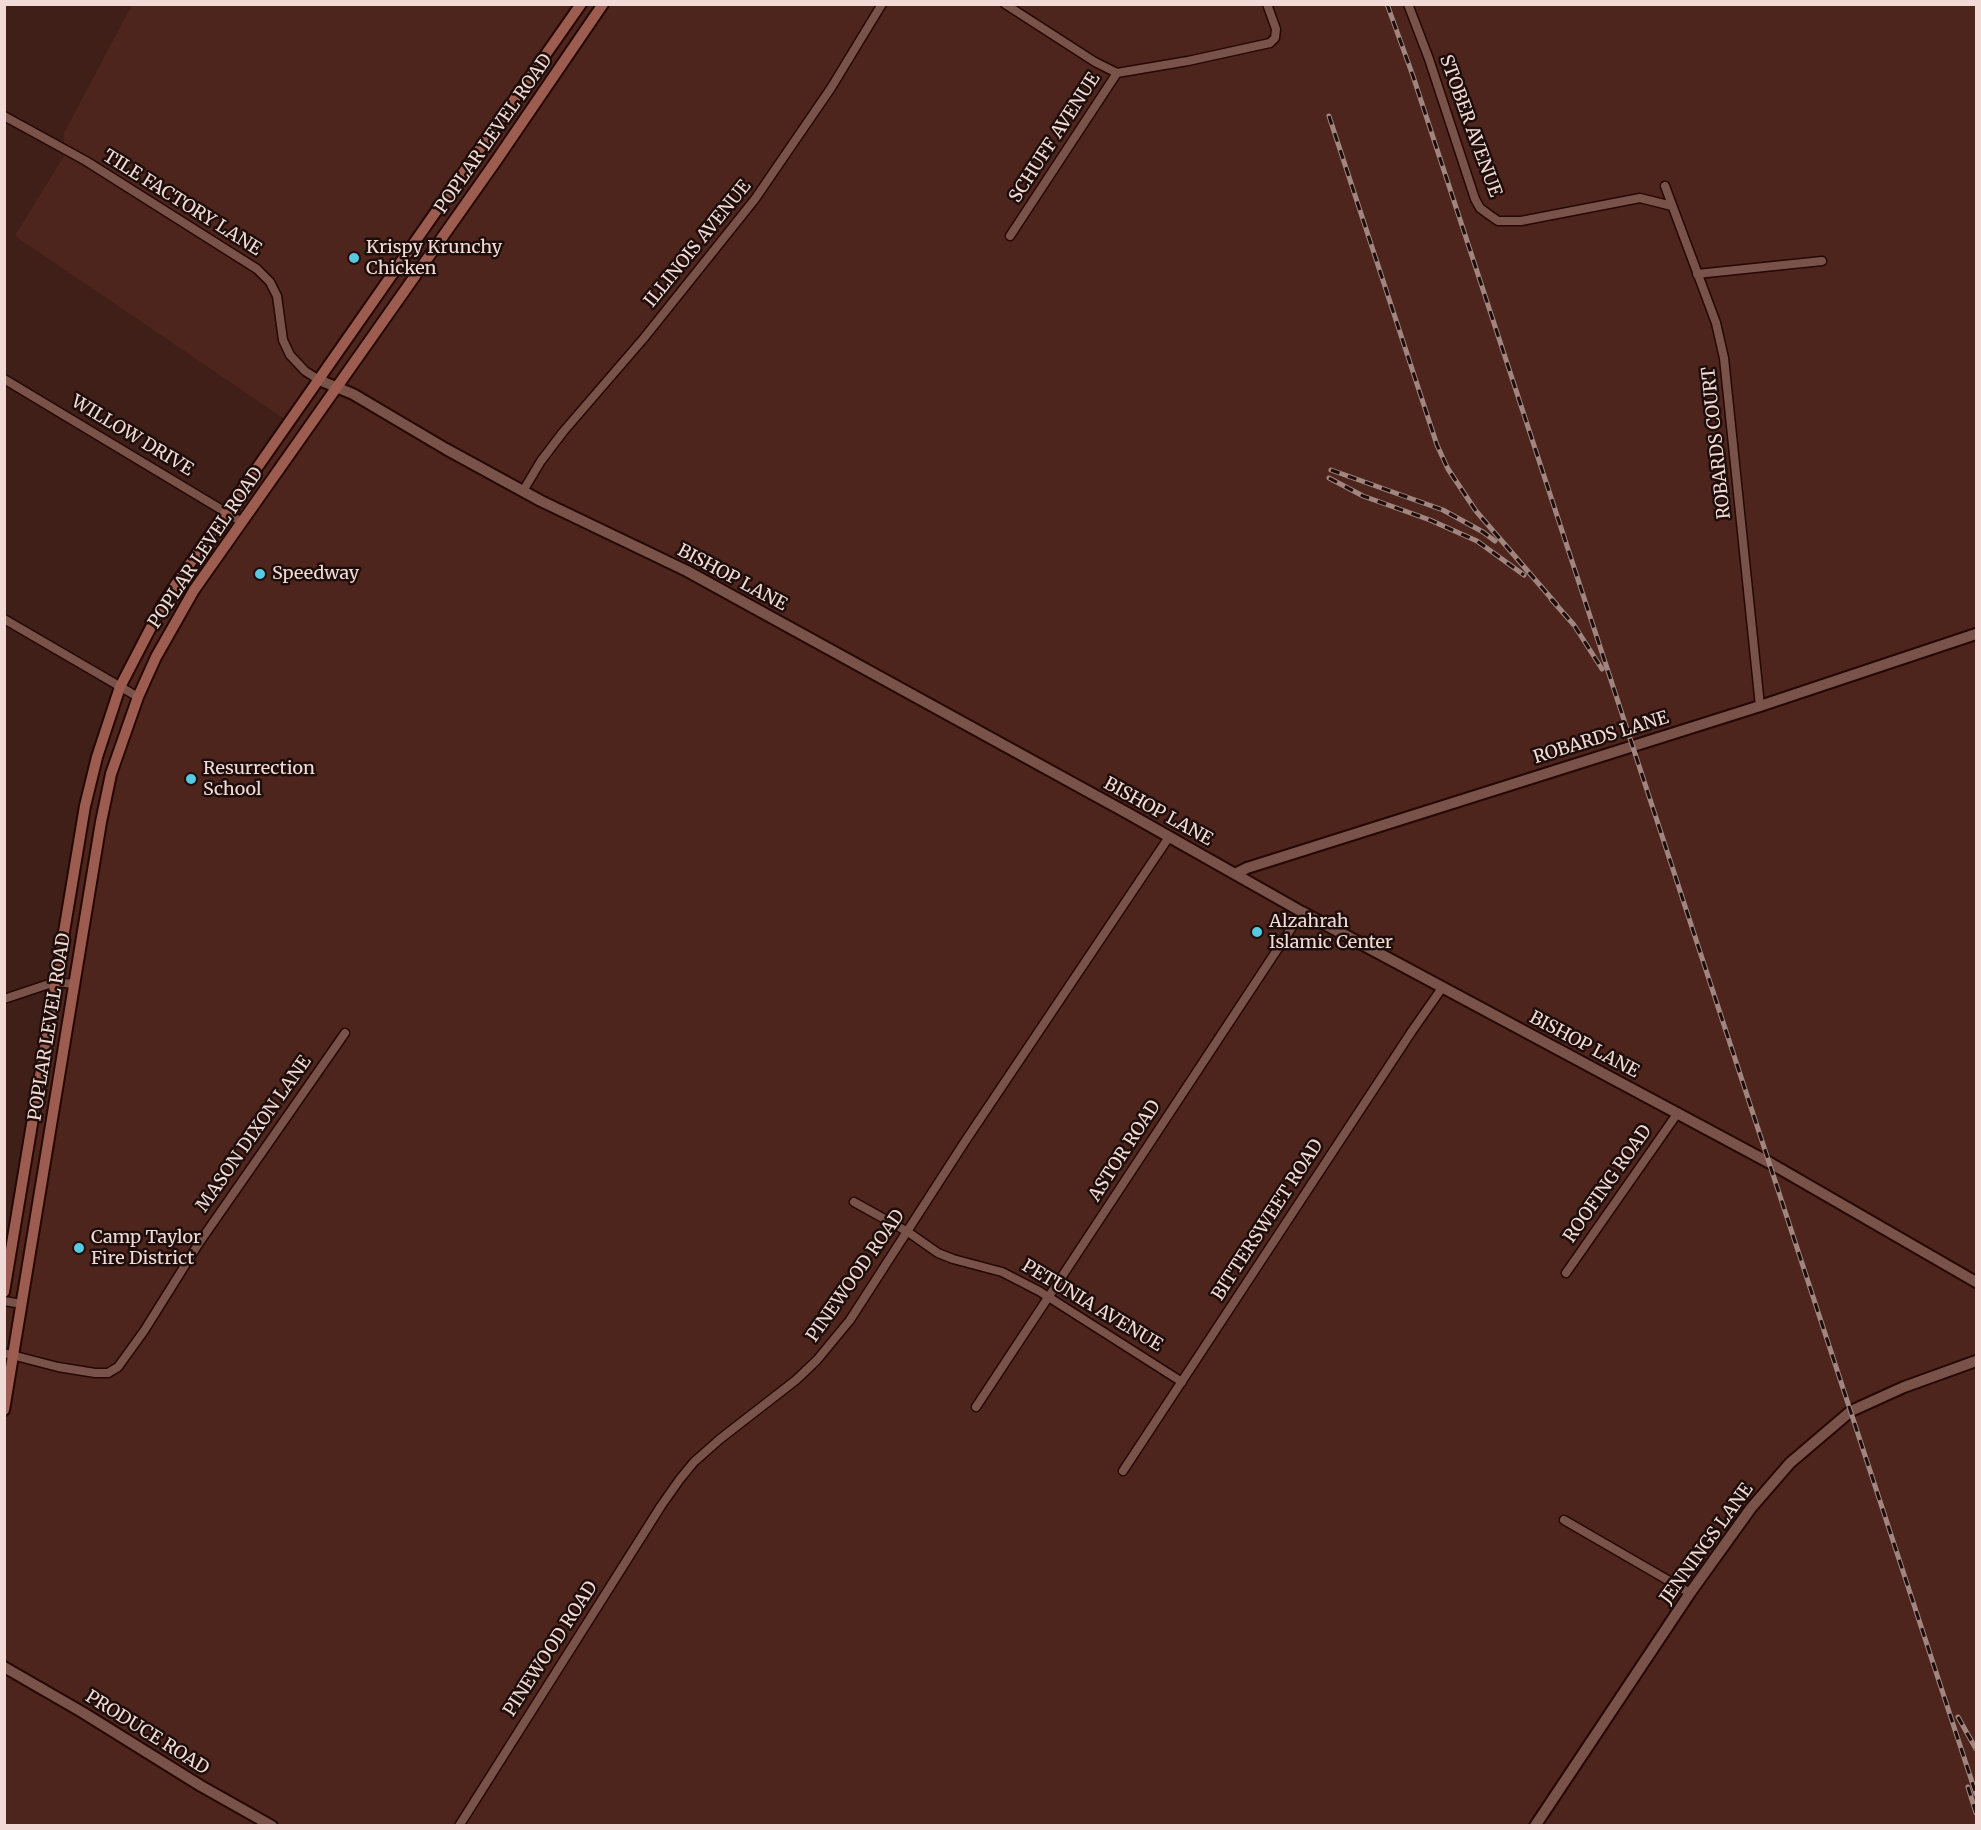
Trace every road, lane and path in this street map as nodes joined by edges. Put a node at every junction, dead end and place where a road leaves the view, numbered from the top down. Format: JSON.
{"nodes":[{"id":1,"x":581,"y":4,"type":"edge"},
{"id":2,"x":603,"y":4,"type":"edge"},
{"id":3,"x":882,"y":4,"type":"edge"},
{"id":4,"x":1005,"y":4,"type":"edge"},
{"id":5,"x":1267,"y":4,"type":"edge"},
{"id":6,"x":1408,"y":4,"type":"edge"},
{"id":7,"x":1117,"y":74,"type":"junction"},
{"id":8,"x":4,"y":116,"type":"edge"},
{"id":9,"x":1665,"y":186,"type":"dead end"},
{"id":10,"x":1672,"y":206,"type":"junction"},
{"id":11,"x":1010,"y":236,"type":"dead end"},
{"id":12,"x":1822,"y":261,"type":"dead end"},
{"id":13,"x":1697,"y":273,"type":"junction"},
{"id":14,"x":4,"y":379,"type":"edge"},
{"id":15,"x":319,"y":380,"type":"junction"},
{"id":16,"x":337,"y":387,"type":"junction"},
{"id":17,"x":523,"y":491,"type":"junction"},
{"id":18,"x":226,"y":512,"type":"junction"},
{"id":19,"x":242,"y":522,"type":"junction"},
{"id":20,"x":4,"y":619,"type":"edge"},
{"id":21,"x":1977,"y":634,"type":"edge"},
{"id":22,"x":120,"y":687,"type":"junction"},
{"id":23,"x":138,"y":697,"type":"junction"},
{"id":24,"x":1760,"y":706,"type":"junction"},
{"id":25,"x":1169,"y":837,"type":"junction"},
{"id":26,"x":1235,"y":874,"type":"junction"},
{"id":27,"x":1302,"y":912,"type":"junction"},
{"id":28,"x":55,"y":982,"type":"junction"},
{"id":29,"x":74,"y":984,"type":"junction"},
{"id":30,"x":1442,"y":988,"type":"junction"},
{"id":31,"x":4,"y":999,"type":"edge"},
{"id":32,"x":345,"y":1033,"type":"dead end"},
{"id":33,"x":1677,"y":1114,"type":"junction"},
{"id":34,"x":854,"y":1202,"type":"dead end"},
{"id":35,"x":908,"y":1232,"type":"junction"},
{"id":36,"x":1566,"y":1274,"type":"dead end"},
{"id":37,"x":1977,"y":1282,"type":"edge"},
{"id":38,"x":4,"y":1292,"type":"edge"},
{"id":39,"x":1048,"y":1297,"type":"junction"},
{"id":40,"x":4,"y":1301,"type":"edge"},
{"id":41,"x":22,"y":1304,"type":"junction"},
{"id":42,"x":9,"y":1354,"type":"edge"},
{"id":43,"x":1977,"y":1361,"type":"edge"},
{"id":44,"x":1182,"y":1382,"type":"junction"},
{"id":45,"x":976,"y":1407,"type":"dead end"},
{"id":46,"x":4,"y":1410,"type":"edge"},
{"id":47,"x":1123,"y":1471,"type":"dead end"},
{"id":48,"x":1564,"y":1520,"type":"dead end"},
{"id":49,"x":1690,"y":1593,"type":"junction"},
{"id":50,"x":4,"y":1668,"type":"edge"},
{"id":51,"x":272,"y":1826,"type":"edge"},
{"id":52,"x":459,"y":1826,"type":"edge"},
{"id":53,"x":1535,"y":1826,"type":"edge"}],
"edges":[{"from":1,"to":15,"type":"main road","name":"POPLAR LEVEL ROAD"},
{"from":2,"to":16,"type":"main road","name":"POPLAR LEVEL ROAD"},
{"from":3,"to":17,"type":"street","name":"ILLINOIS AVENUE"},
{"from":4,"to":7,"type":"street"},
{"from":5,"to":7,"type":"street","name":"SCHUFF AVENUE"},
{"from":6,"to":10,"type":"street","name":"STOBER AVENUE"},
{"from":7,"to":11,"type":"street","name":"SCHUFF AVENUE"},
{"from":8,"to":15,"type":"street","name":"TILE FACTORY LANE"},
{"from":9,"to":10,"type":"street","name":"ROBARDS COURT"},
{"from":10,"to":13,"type":"street","name":"ROBARDS COURT"},
{"from":12,"to":13,"type":"street"},
{"from":13,"to":24,"type":"street","name":"ROBARDS COURT"},
{"from":14,"to":18,"type":"street","name":"WILLOW DRIVE"},
{"from":15,"to":16,"type":"street","name":"BISHOP LANE"},
{"from":15,"to":18,"type":"main road","name":"POPLAR LEVEL ROAD"},
{"from":16,"to":17,"type":"street","name":"BISHOP LANE"},
{"from":16,"to":19,"type":"main road","name":"POPLAR LEVEL ROAD"},
{"from":17,"to":25,"type":"street","name":"BISHOP LANE"},
{"from":18,"to":19,"type":"street","name":"WILLOW DRIVE"},
{"from":18,"to":22,"type":"main road","name":"POPLAR LEVEL ROAD"},
{"from":19,"to":23,"type":"main road","name":"POPLAR LEVEL ROAD"},
{"from":20,"to":22,"type":"street"},
{"from":21,"to":24,"type":"street","name":"ROBARDS LANE"},
{"from":22,"to":23,"type":"street"},
{"from":22,"to":28,"type":"main road","name":"POPLAR LEVEL ROAD"},
{"from":23,"to":29,"type":"main road","name":"POPLAR LEVEL ROAD"},
{"from":24,"to":26,"type":"street","name":"ROBARDS LANE"},
{"from":25,"to":26,"type":"street","name":"BISHOP LANE"},
{"from":25,"to":35,"type":"street","name":"PINEWOOD ROAD"},
{"from":26,"to":27,"type":"street","name":"BISHOP LANE"},
{"from":27,"to":30,"type":"street","name":"BISHOP LANE"},
{"from":27,"to":39,"type":"street","name":"ASTOR ROAD"},
{"from":28,"to":29,"type":"street"},
{"from":28,"to":31,"type":"street"},
{"from":28,"to":38,"type":"main road","name":"POPLAR LEVEL ROAD"},
{"from":29,"to":41,"type":"main road","name":"POPLAR LEVEL ROAD"},
{"from":30,"to":33,"type":"street","name":"BISHOP LANE"},
{"from":30,"to":44,"type":"street","name":"BITTERSWEET ROAD"},
{"from":32,"to":42,"type":"street","name":"MASON DIXON LANE"},
{"from":33,"to":36,"type":"street","name":"ROOFING ROAD"},
{"from":33,"to":37,"type":"street","name":"BISHOP LANE"},
{"from":34,"to":35,"type":"street","name":"PETUNIA AVENUE"},
{"from":35,"to":39,"type":"street","name":"PETUNIA AVENUE"},
{"from":35,"to":52,"type":"street","name":"PINEWOOD ROAD"},
{"from":39,"to":44,"type":"street","name":"PETUNIA AVENUE"},
{"from":39,"to":45,"type":"street","name":"ASTOR ROAD"},
{"from":40,"to":41,"type":"street"},
{"from":41,"to":42,"type":"main road","name":"POPLAR LEVEL ROAD"},
{"from":42,"to":46,"type":"main road","name":"POPLAR LEVEL ROAD"},
{"from":43,"to":49,"type":"street","name":"JENNINGS LANE"},
{"from":44,"to":47,"type":"street","name":"BITTERSWEET ROAD"},
{"from":48,"to":49,"type":"street"},
{"from":49,"to":53,"type":"street","name":"JENNINGS LANE"},
{"from":50,"to":51,"type":"street","name":"PRODUCE ROAD"}]}
